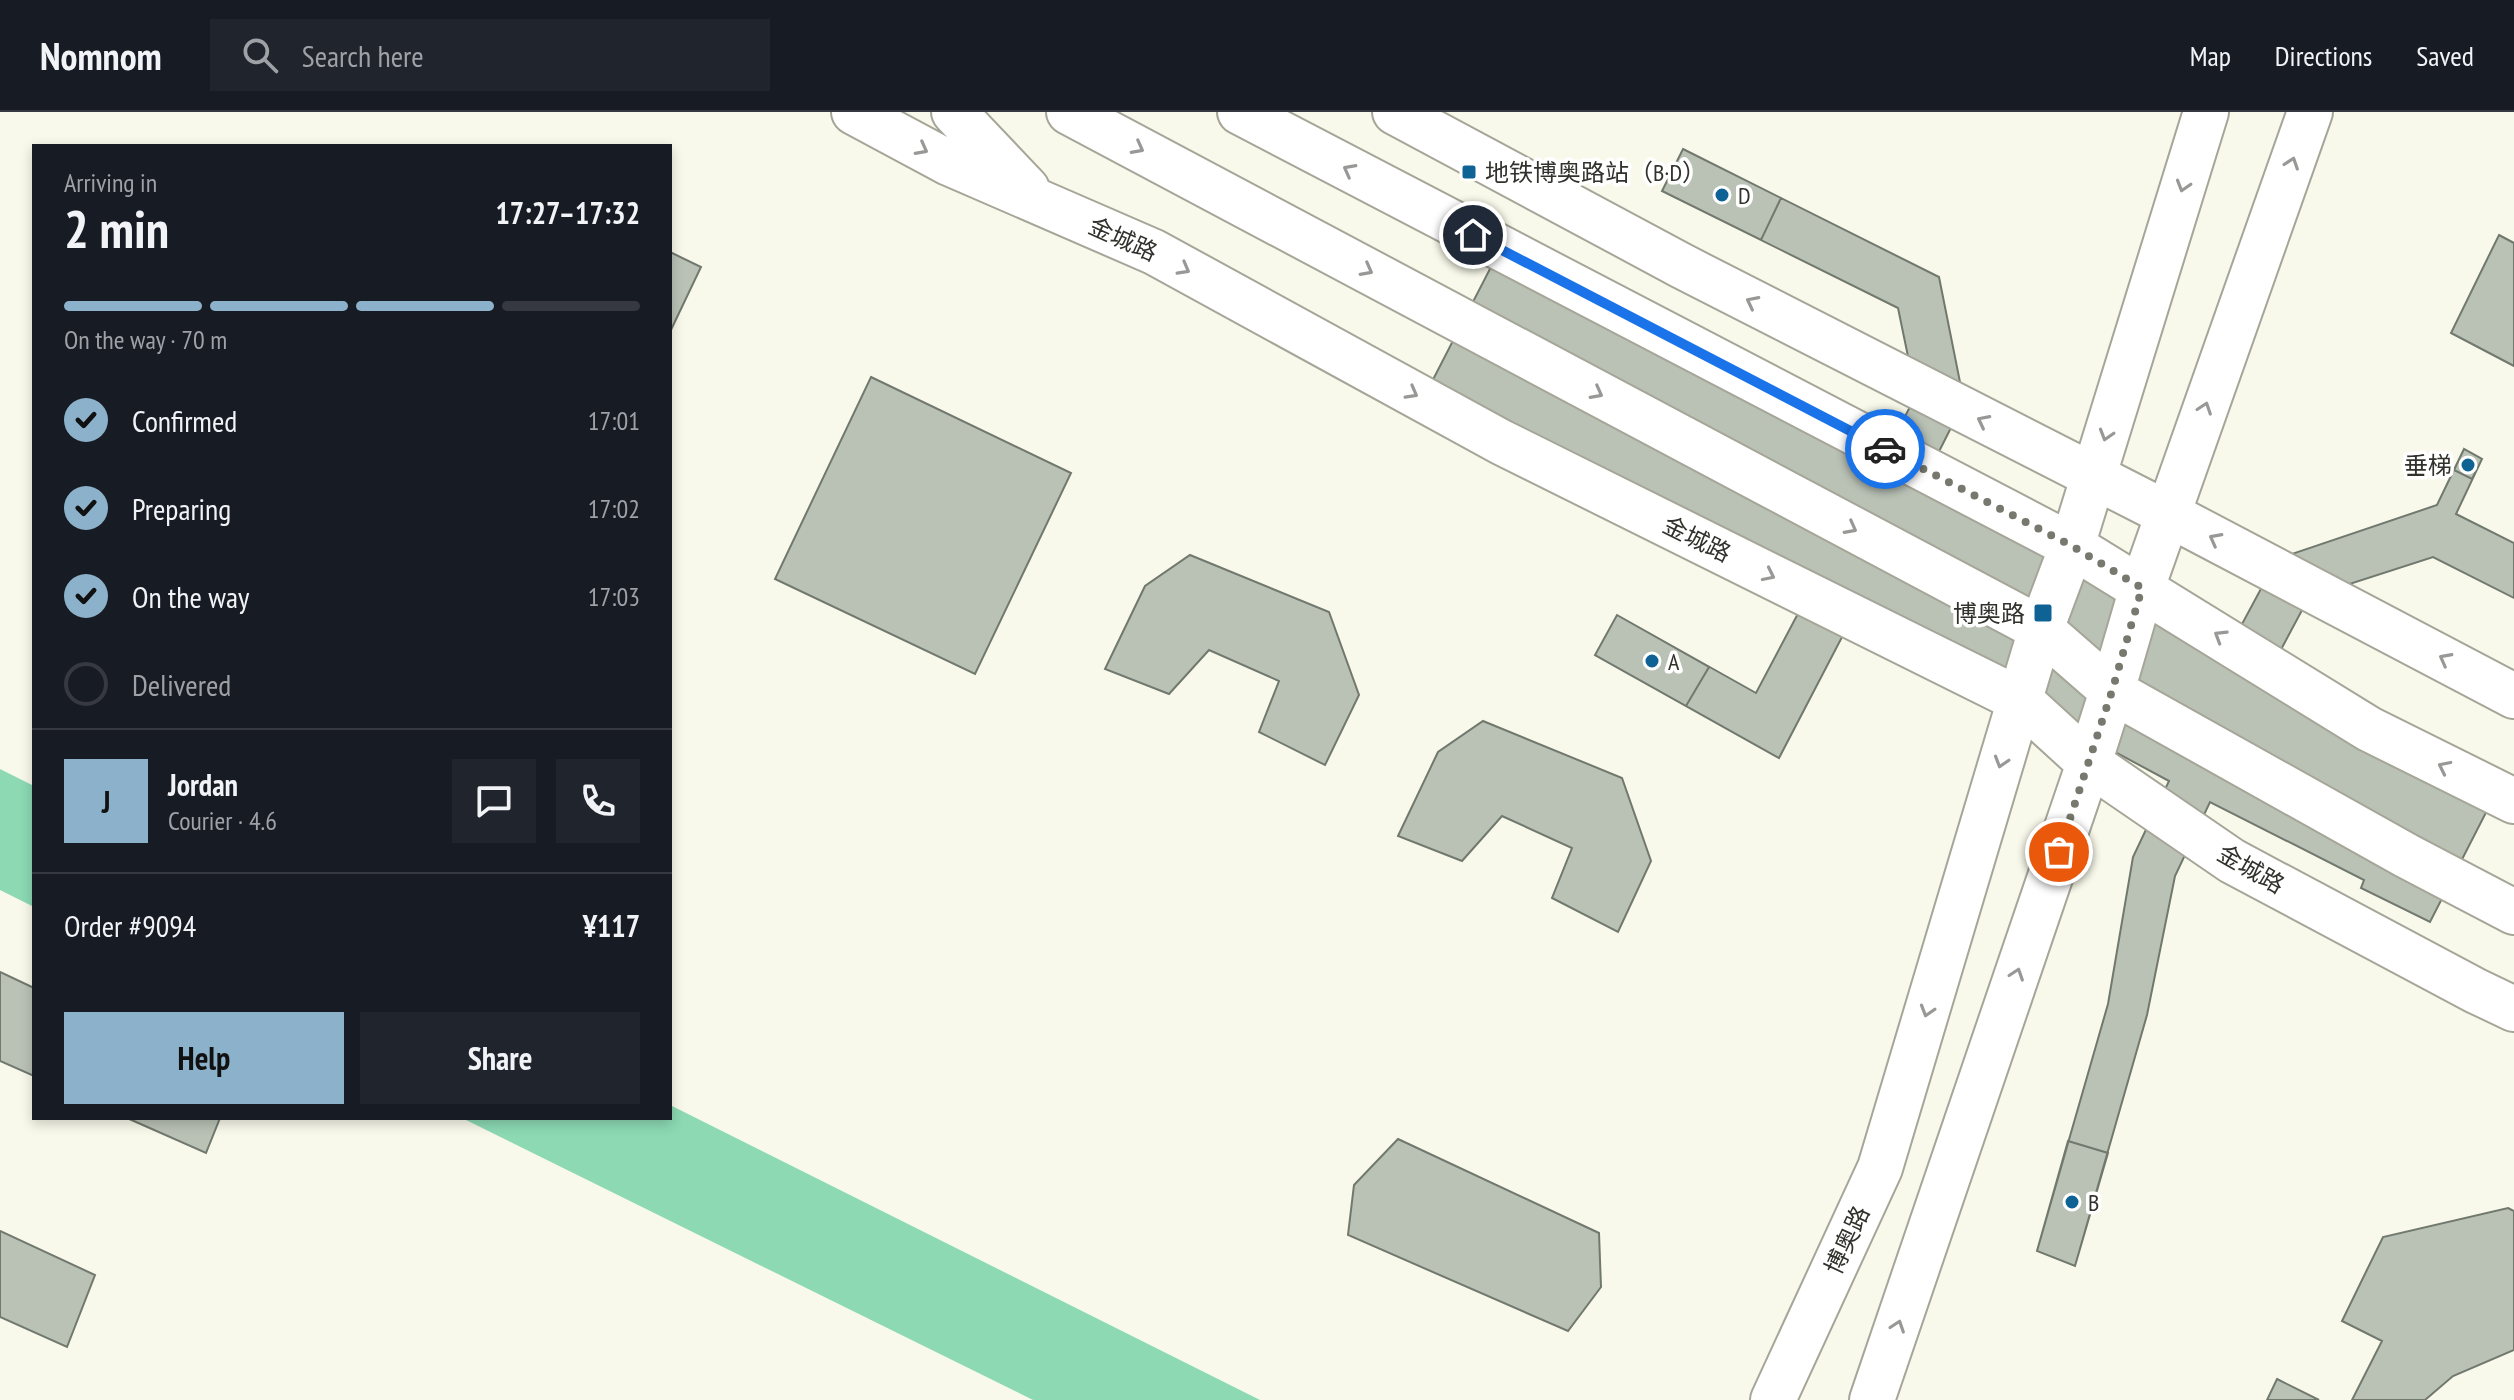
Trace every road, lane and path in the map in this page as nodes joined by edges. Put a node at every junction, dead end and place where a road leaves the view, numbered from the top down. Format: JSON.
{"nodes":[{"id":1,"x":854,"y":112,"type":"edge"},
{"id":2,"x":954,"y":112,"type":"edge"},
{"id":3,"x":1069,"y":112,"type":"edge"},
{"id":4,"x":1240,"y":112,"type":"edge"},
{"id":5,"x":1395,"y":112,"type":"edge"},
{"id":6,"x":2206,"y":112,"type":"edge"},
{"id":7,"x":2310,"y":112,"type":"edge"},
{"id":8,"x":1038,"y":202,"type":"junction"},
{"id":9,"x":2093,"y":477,"type":"junction"},
{"id":10,"x":2168,"y":514,"type":"junction"},
{"id":11,"x":2072,"y":546,"type":"junction"},
{"id":12,"x":2142,"y":588,"type":"junction"},
{"id":13,"x":2041,"y":629,"type":"junction"},
{"id":14,"x":2112,"y":691,"type":"junction"},
{"id":15,"x":2514,"y":696,"type":"edge"},
{"id":16,"x":2020,"y":700,"type":"junction"},
{"id":17,"x":2089,"y":763,"type":"junction"},
{"id":18,"x":2514,"y":801,"type":"edge"},
{"id":19,"x":2514,"y":912,"type":"edge"},
{"id":20,"x":2514,"y":1009,"type":"edge"},
{"id":21,"x":1773,"y":1400,"type":"edge"},
{"id":22,"x":1872,"y":1400,"type":"edge"}],
"edges":[{"from":1,"to":8,"type":"main road","name":"金城路","one_way":true},
{"from":2,"to":8,"type":"main road"},
{"from":3,"to":13,"type":"main road","one_way":true},
{"from":11,"to":4,"type":"main road","one_way":true},
{"from":9,"to":5,"type":"main road","one_way":true},
{"from":6,"to":9,"type":"main road","name":"博奥路","one_way":true},
{"from":10,"to":7,"type":"main road","one_way":true},
{"from":8,"to":16,"type":"main road","name":"金城路","one_way":true},
{"from":9,"to":10,"type":"main road"},
{"from":9,"to":11,"type":"main road","name":"博奥路"},
{"from":10,"to":12,"type":"main road"},
{"from":15,"to":10,"type":"main road","one_way":true},
{"from":11,"to":12,"type":"main road"},
{"from":11,"to":13,"type":"main road","name":"博奥路"},
{"from":12,"to":14,"type":"main road"},
{"from":18,"to":12,"type":"main road","one_way":true},
{"from":13,"to":14,"type":"main road"},
{"from":13,"to":16,"type":"main road","name":"博奥路"},
{"from":14,"to":17,"type":"main road"},
{"from":14,"to":19,"type":"main road"},
{"from":16,"to":17,"type":"main road","name":"金城路"},
{"from":16,"to":21,"type":"main road","name":"博奥路","one_way":true},
{"from":17,"to":20,"type":"main road","name":"金城路"},
{"from":22,"to":17,"type":"main road","one_way":true}]}
